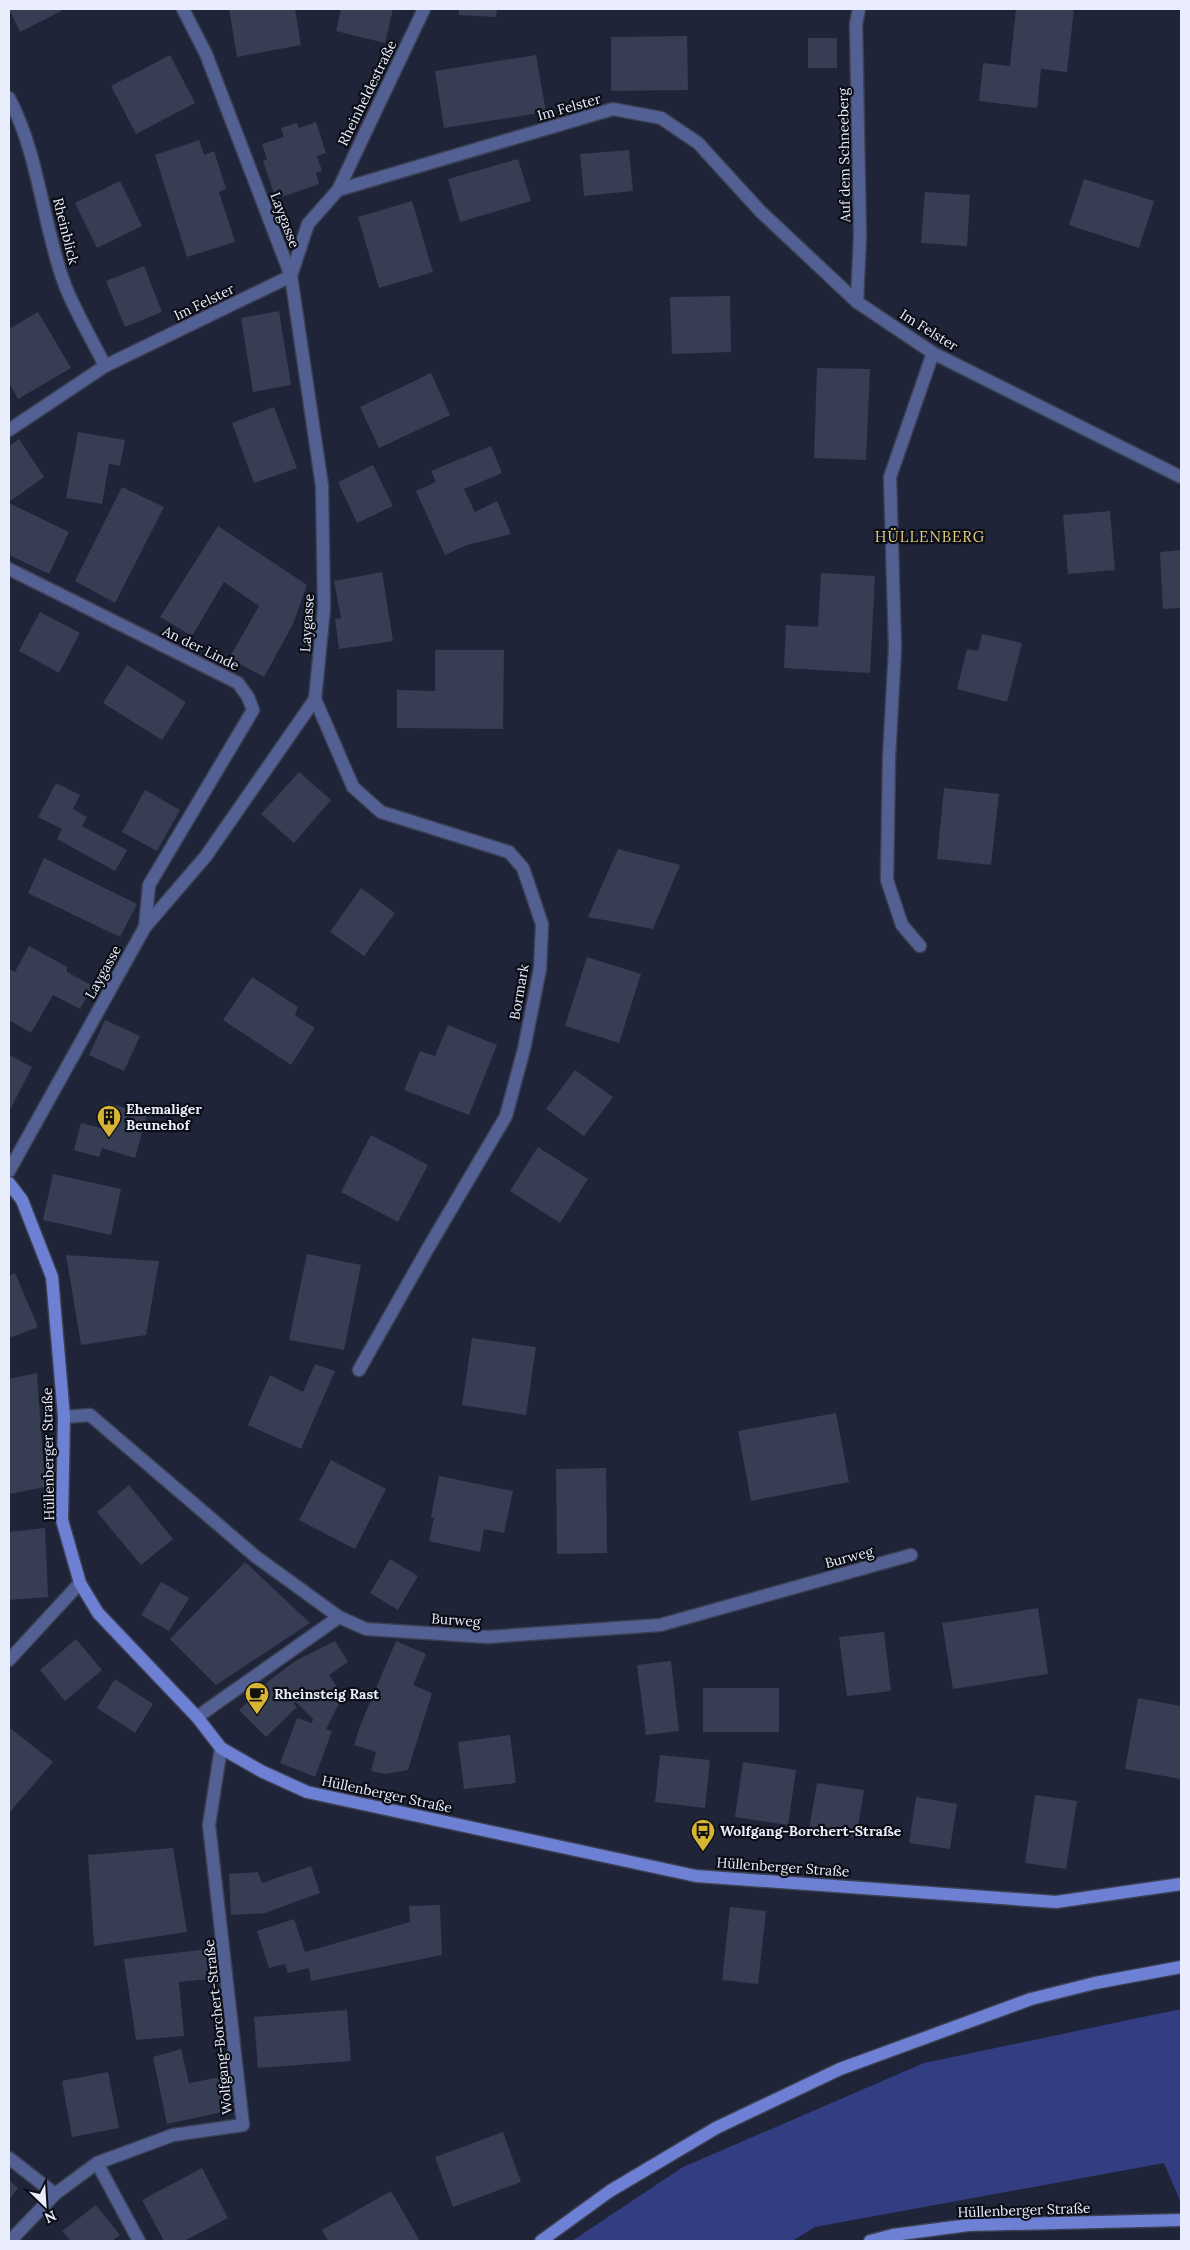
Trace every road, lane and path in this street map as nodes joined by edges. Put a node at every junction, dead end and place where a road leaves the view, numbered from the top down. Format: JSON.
{"nodes":[{"id":1,"x":183,"y":9,"type":"edge"},
{"id":2,"x":424,"y":9,"type":"edge"},
{"id":3,"x":859,"y":9,"type":"edge"},
{"id":4,"x":9,"y":98,"type":"edge"},
{"id":5,"x":338,"y":190,"type":"junction"},
{"id":6,"x":291,"y":276,"type":"junction"},
{"id":7,"x":858,"y":302,"type":"junction"},
{"id":8,"x":933,"y":353,"type":"junction"},
{"id":9,"x":105,"y":366,"type":"junction"},
{"id":10,"x":9,"y":430,"type":"edge"},
{"id":11,"x":1181,"y":477,"type":"edge"},
{"id":12,"x":9,"y":569,"type":"edge"},
{"id":13,"x":315,"y":698,"type":"junction"},
{"id":14,"x":145,"y":927,"type":"junction"},
{"id":15,"x":920,"y":946,"type":"dead end"},
{"id":16,"x":9,"y":1171,"type":"edge"},
{"id":17,"x":9,"y":1183,"type":"edge"},
{"id":18,"x":359,"y":1370,"type":"dead end"},
{"id":19,"x":64,"y":1417,"type":"junction"},
{"id":20,"x":911,"y":1555,"type":"dead end"},
{"id":21,"x":80,"y":1583,"type":"junction"},
{"id":22,"x":339,"y":1617,"type":"junction"},
{"id":23,"x":9,"y":1660,"type":"edge"},
{"id":24,"x":197,"y":1716,"type":"junction"},
{"id":25,"x":221,"y":1748,"type":"junction"},
{"id":26,"x":1181,"y":1884,"type":"edge"},
{"id":27,"x":1181,"y":1967,"type":"edge"},
{"id":28,"x":9,"y":2158,"type":"edge"},
{"id":29,"x":98,"y":2163,"type":"junction"},
{"id":30,"x":55,"y":2194,"type":"junction"},
{"id":31,"x":1181,"y":2220,"type":"edge"},
{"id":32,"x":10,"y":2241,"type":"edge"},
{"id":33,"x":139,"y":2241,"type":"edge"},
{"id":34,"x":541,"y":2241,"type":"edge"},
{"id":35,"x":870,"y":2241,"type":"edge"}],
"edges":[{"from":1,"to":6,"type":"street","name":"Laygasse"},
{"from":2,"to":5,"type":"street","name":"Rheinheldestraße"},
{"from":3,"to":7,"type":"street","name":"Auf dem Schneeberg"},
{"from":4,"to":9,"type":"street","name":"Rheinblick"},
{"from":5,"to":6,"type":"street"},
{"from":5,"to":7,"type":"street","name":"Im Felster"},
{"from":6,"to":9,"type":"street","name":"Im Felster"},
{"from":6,"to":13,"type":"street","name":"Laygasse"},
{"from":7,"to":8,"type":"street","name":"Im Felster"},
{"from":8,"to":11,"type":"street","name":"Im Felster"},
{"from":8,"to":15,"type":"street"},
{"from":9,"to":10,"type":"street","name":"Im Felster"},
{"from":12,"to":14,"type":"street","name":"An der Linde"},
{"from":13,"to":14,"type":"street","name":"Laygasse"},
{"from":13,"to":18,"type":"street","name":"Bormark"},
{"from":14,"to":16,"type":"street","name":"Laygasse"},
{"from":17,"to":19,"type":"street","name":"Hüllenberger Straße"},
{"from":19,"to":21,"type":"street","name":"Hüllenberger Straße"},
{"from":19,"to":22,"type":"street","name":"Burweg"},
{"from":20,"to":22,"type":"street","name":"Burweg"},
{"from":21,"to":23,"type":"street"},
{"from":21,"to":24,"type":"street","name":"Hüllenberger Straße"},
{"from":22,"to":24,"type":"street"},
{"from":24,"to":25,"type":"street","name":"Hüllenberger Straße"},
{"from":25,"to":26,"type":"street","name":"Hüllenberger Straße"},
{"from":25,"to":29,"type":"street","name":"Wolfgang-Borchert-Straße"},
{"from":27,"to":34,"type":"street"},
{"from":28,"to":30,"type":"street"},
{"from":29,"to":30,"type":"street","name":"Wolfgang-Borchert-Straße"},
{"from":29,"to":33,"type":"street"},
{"from":30,"to":32,"type":"street","name":"Wolfgang-Borchert-Straße"},
{"from":31,"to":35,"type":"street","name":"Hüllenberger Straße"}]}
